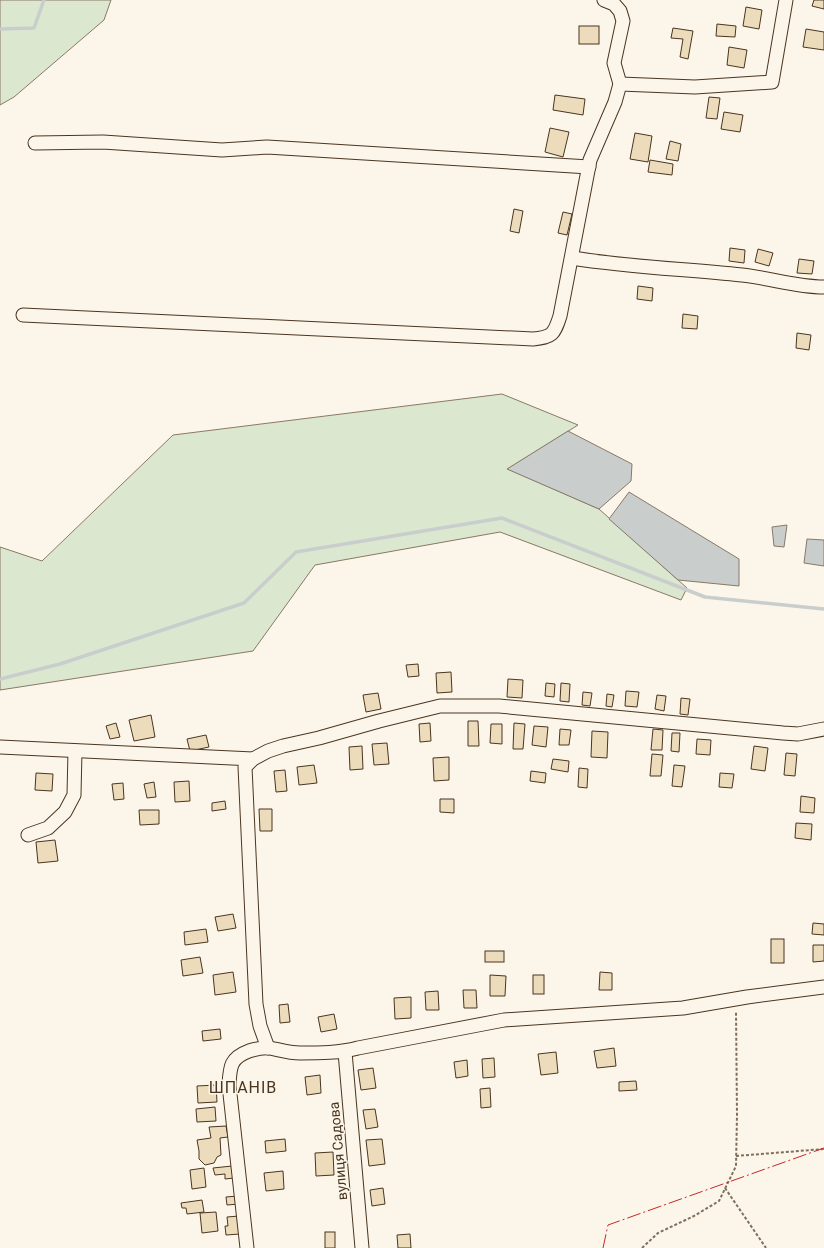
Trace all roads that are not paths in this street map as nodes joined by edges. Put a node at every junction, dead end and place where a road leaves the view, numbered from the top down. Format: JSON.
{"nodes":[{"id":1,"x":604,"y":0,"type":"edge"},
{"id":2,"x":786,"y":0,"type":"edge"},
{"id":3,"x":620,"y":84,"type":"junction"},
{"id":4,"x":35,"y":143,"type":"dead end"},
{"id":5,"x":589,"y":167,"type":"junction"},
{"id":6,"x":572,"y":258,"type":"junction"},
{"id":7,"x":824,"y":287,"type":"edge"},
{"id":8,"x":23,"y":315,"type":"dead end"},
{"id":9,"x":824,"y":729,"type":"edge"},
{"id":10,"x":0,"y":747,"type":"edge"},
{"id":11,"x":75,"y":751,"type":"junction"},
{"id":12,"x":253,"y":759,"type":"junction"},
{"id":13,"x":28,"y":835,"type":"dead end"},
{"id":14,"x":824,"y":987,"type":"edge"},
{"id":15,"x":268,"y":1048,"type":"junction"},
{"id":16,"x":345,"y":1052,"type":"junction"},
{"id":17,"x":247,"y":1248,"type":"edge"},
{"id":18,"x":362,"y":1248,"type":"edge"}],
"edges":[{"from":1,"to":3,"type":"street"},
{"from":2,"to":3,"type":"street"},
{"from":3,"to":5,"type":"street"},
{"from":4,"to":5,"type":"street"},
{"from":5,"to":6,"type":"street"},
{"from":6,"to":7,"type":"street"},
{"from":6,"to":8,"type":"street"},
{"from":9,"to":12,"type":"street"},
{"from":10,"to":11,"type":"street"},
{"from":11,"to":12,"type":"street"},
{"from":11,"to":13,"type":"street"},
{"from":12,"to":15,"type":"street"},
{"from":14,"to":16,"type":"street"},
{"from":15,"to":16,"type":"street"},
{"from":15,"to":17,"type":"street"},
{"from":16,"to":18,"type":"street","name":"вулиця Садова"}]}
